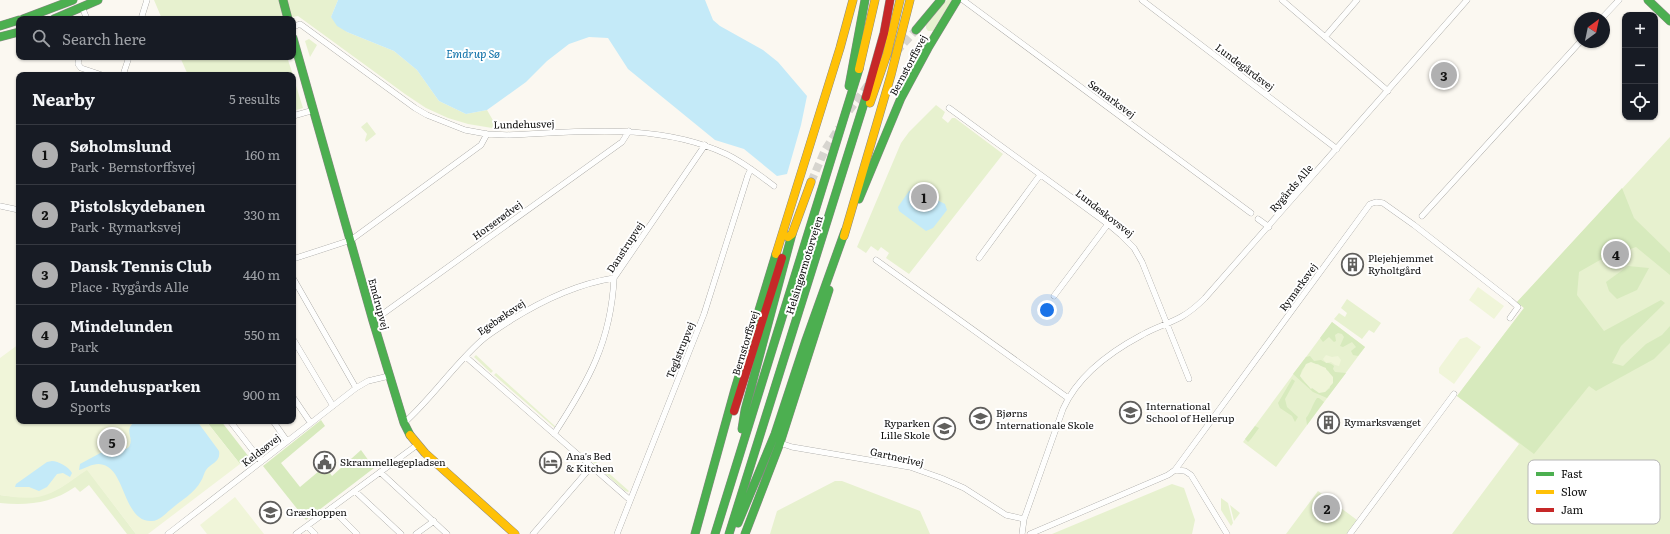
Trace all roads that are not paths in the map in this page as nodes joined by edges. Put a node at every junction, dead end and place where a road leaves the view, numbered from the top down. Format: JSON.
{"nodes":[{"id":1,"x":73,"y":0,"type":"edge"},
{"id":2,"x":98,"y":0,"type":"edge"},
{"id":3,"x":147,"y":0,"type":"edge"},
{"id":4,"x":283,"y":0,"type":"edge"},
{"id":5,"x":852,"y":0,"type":"edge"},
{"id":6,"x":865,"y":0,"type":"edge"},
{"id":7,"x":875,"y":0,"type":"edge"},
{"id":8,"x":890,"y":0,"type":"edge"},
{"id":9,"x":900,"y":0,"type":"edge"},
{"id":10,"x":910,"y":0,"type":"edge"},
{"id":11,"x":942,"y":0,"type":"edge"},
{"id":12,"x":957,"y":0,"type":"edge"},
{"id":13,"x":963,"y":0,"type":"edge"},
{"id":14,"x":1142,"y":0,"type":"edge"},
{"id":15,"x":1282,"y":0,"type":"edge"},
{"id":16,"x":1357,"y":0,"type":"edge"},
{"id":17,"x":1467,"y":0,"type":"edge"},
{"id":18,"x":1619,"y":0,"type":"edge"},
{"id":19,"x":1648,"y":0,"type":"edge"},
{"id":20,"x":82,"y":7,"type":"junction"},
{"id":21,"x":1608,"y":12,"type":"edge"},
{"id":22,"x":31,"y":16,"type":"edge"},
{"id":23,"x":61,"y":16,"type":"edge"},
{"id":24,"x":86,"y":16,"type":"edge"},
{"id":25,"x":142,"y":16,"type":"edge"},
{"id":26,"x":287,"y":16,"type":"edge"},
{"id":27,"x":16,"y":21,"type":"edge"},
{"id":28,"x":1670,"y":22,"type":"edge"},
{"id":29,"x":0,"y":26,"type":"edge"},
{"id":30,"x":296,"y":26,"type":"edge"},
{"id":31,"x":916,"y":30,"type":"tunnel mouth"},
{"id":32,"x":16,"y":33,"type":"edge"},
{"id":33,"x":0,"y":37,"type":"edge"},
{"id":34,"x":1325,"y":37,"type":"junction"},
{"id":35,"x":296,"y":48,"type":"edge"},
{"id":36,"x":1575,"y":48,"type":"edge"},
{"id":37,"x":79,"y":60,"type":"edge"},
{"id":38,"x":127,"y":60,"type":"edge"},
{"id":39,"x":93,"y":72,"type":"edge"},
{"id":40,"x":124,"y":72,"type":"edge"},
{"id":41,"x":1388,"y":91,"type":"junction"},
{"id":42,"x":949,"y":108,"type":"dead end"},
{"id":43,"x":314,"y":110,"type":"junction"},
{"id":44,"x":296,"y":115,"type":"edge"},
{"id":45,"x":629,"y":131,"type":"junction"},
{"id":46,"x":488,"y":134,"type":"junction"},
{"id":47,"x":705,"y":145,"type":"junction"},
{"id":48,"x":1337,"y":149,"type":"junction"},
{"id":49,"x":836,"y":150,"type":"junction"},
{"id":50,"x":751,"y":169,"type":"junction"},
{"id":51,"x":1040,"y":175,"type":"junction"},
{"id":52,"x":841,"y":178,"type":"junction"},
{"id":53,"x":811,"y":182,"type":"tunnel mouth"},
{"id":54,"x":774,"y":186,"type":"dead end"},
{"id":55,"x":0,"y":206,"type":"edge"},
{"id":56,"x":16,"y":209,"type":"edge"},
{"id":57,"x":1251,"y":213,"type":"dead end"},
{"id":58,"x":1422,"y":216,"type":"dead end"},
{"id":59,"x":1258,"y":219,"type":"dead end"},
{"id":60,"x":1108,"y":224,"type":"junction"},
{"id":61,"x":1268,"y":227,"type":"junction"},
{"id":62,"x":845,"y":231,"type":"junction"},
{"id":63,"x":792,"y":234,"type":"junction"},
{"id":64,"x":351,"y":240,"type":"junction"},
{"id":65,"x":296,"y":258,"type":"edge"},
{"id":66,"x":979,"y":258,"type":"dead end"},
{"id":67,"x":876,"y":260,"type":"dead end"},
{"id":68,"x":614,"y":278,"type":"junction"},
{"id":69,"x":296,"y":283,"type":"edge"},
{"id":70,"x":1054,"y":296,"type":"dead end"},
{"id":71,"x":1510,"y":318,"type":"dead end"},
{"id":72,"x":373,"y":321,"type":"junction"},
{"id":73,"x":1167,"y":324,"type":"junction"},
{"id":74,"x":296,"y":343,"type":"edge"},
{"id":75,"x":466,"y":357,"type":"junction"},
{"id":76,"x":389,"y":376,"type":"junction"},
{"id":77,"x":1189,"y":379,"type":"dead end"},
{"id":78,"x":356,"y":388,"type":"junction"},
{"id":79,"x":1454,"y":394,"type":"dead end"},
{"id":80,"x":1068,"y":398,"type":"junction"},
{"id":81,"x":296,"y":401,"type":"edge"},
{"id":82,"x":333,"y":406,"type":"junction"},
{"id":83,"x":310,"y":422,"type":"junction"},
{"id":84,"x":404,"y":423,"type":"junction"},
{"id":85,"x":232,"y":424,"type":"edge"},
{"id":86,"x":275,"y":424,"type":"edge"},
{"id":87,"x":554,"y":434,"type":"junction"},
{"id":88,"x":287,"y":441,"type":"junction"},
{"id":89,"x":780,"y":443,"type":"junction"},
{"id":90,"x":417,"y":445,"type":"junction"},
{"id":91,"x":261,"y":461,"type":"junction"},
{"id":92,"x":591,"y":467,"type":"junction"},
{"id":93,"x":735,"y":468,"type":"junction"},
{"id":94,"x":1175,"y":470,"type":"junction"},
{"id":95,"x":380,"y":472,"type":"junction"},
{"id":96,"x":355,"y":490,"type":"junction"},
{"id":97,"x":630,"y":500,"type":"junction"},
{"id":98,"x":331,"y":508,"type":"junction"},
{"id":99,"x":701,"y":512,"type":"junction"},
{"id":100,"x":1024,"y":519,"type":"junction"},
{"id":101,"x":434,"y":521,"type":"junction"},
{"id":102,"x":307,"y":526,"type":"junction"},
{"id":103,"x":168,"y":534,"type":"edge"},
{"id":104,"x":296,"y":534,"type":"edge"},
{"id":105,"x":315,"y":534,"type":"edge"},
{"id":106,"x":357,"y":534,"type":"edge"},
{"id":107,"x":401,"y":534,"type":"edge"},
{"id":108,"x":416,"y":534,"type":"edge"},
{"id":109,"x":447,"y":534,"type":"edge"},
{"id":110,"x":515,"y":534,"type":"edge"},
{"id":111,"x":533,"y":534,"type":"edge"},
{"id":112,"x":617,"y":534,"type":"edge"},
{"id":113,"x":695,"y":534,"type":"edge"},
{"id":114,"x":715,"y":534,"type":"edge"},
{"id":115,"x":729,"y":534,"type":"edge"},
{"id":116,"x":733,"y":534,"type":"edge"},
{"id":117,"x":745,"y":534,"type":"edge"},
{"id":118,"x":1022,"y":534,"type":"edge"},
{"id":119,"x":1030,"y":534,"type":"edge"},
{"id":120,"x":1227,"y":534,"type":"edge"},
{"id":121,"x":1350,"y":534,"type":"edge"}],
"edges":[{"from":1,"to":22,"type":"main road"},
{"from":2,"to":20,"type":"main road"},
{"from":3,"to":25,"type":"street"},
{"from":4,"to":26,"type":"main road"},
{"from":5,"to":99,"type":"main road"},
{"from":6,"to":49,"type":"main road"},
{"from":7,"to":49,"type":"main road","name":"Helsingørmotorvejen"},
{"from":8,"to":52,"type":"main road","name":"Helsingørmotorvejen"},
{"from":9,"to":52,"type":"main road"},
{"from":10,"to":62,"type":"main road"},
{"from":11,"to":31,"type":"main road","name":"Bernstorffsvej"},
{"from":12,"to":62,"type":"main road","name":"Bernstorffsvej"},
{"from":13,"to":57,"type":"street","name":"Sømarksvej"},
{"from":14,"to":48,"type":"street","name":"Lundegårdsvej"},
{"from":15,"to":34,"type":"street"},
{"from":16,"to":34,"type":"street"},
{"from":17,"to":41,"type":"street","name":"Rygårds Alle"},
{"from":18,"to":21,"type":"street"},
{"from":19,"to":28,"type":"main road"},
{"from":20,"to":23,"type":"main road"},
{"from":20,"to":24,"type":"street"},
{"from":27,"to":29,"type":"main road"},
{"from":30,"to":46,"type":"street","name":"Lundehusvej"},
{"from":32,"to":33,"type":"main road"},
{"from":34,"to":41,"type":"street"},
{"from":35,"to":43,"type":"main road","name":"Emdrupvej"},
{"from":36,"to":58,"type":"street"},
{"from":37,"to":39,"type":"street"},
{"from":38,"to":40,"type":"street"},
{"from":41,"to":48,"type":"street","name":"Rygårds Alle"},
{"from":42,"to":51,"type":"street","name":"Lundeskovsvej"},
{"from":43,"to":44,"type":"street"},
{"from":43,"to":64,"type":"main road","name":"Emdrupvej"},
{"from":45,"to":46,"type":"street","name":"Lundehusvej"},
{"from":45,"to":47,"type":"street","name":"Lundehusvej"},
{"from":45,"to":72,"type":"street","name":"Horserødvej"},
{"from":46,"to":64,"type":"street"},
{"from":47,"to":50,"type":"street","name":"Lundehusvej"},
{"from":47,"to":68,"type":"street","name":"Danstrupvej"},
{"from":48,"to":61,"type":"street","name":"Rygårds Alle"},
{"from":49,"to":93,"type":"main road","name":"Helsingørmotorvejen"},
{"from":50,"to":54,"type":"street","name":"Lundehusvej"},
{"from":50,"to":97,"type":"street","name":"Teglstrupvej"},
{"from":51,"to":60,"type":"street","name":"Lundeskovsvej"},
{"from":51,"to":66,"type":"street"},
{"from":52,"to":115,"type":"main road","name":"Helsingørmotorvejen"},
{"from":53,"to":63,"type":"main road","name":"Bernstorffsvej"},
{"from":55,"to":56,"type":"street"},
{"from":59,"to":61,"type":"street"},
{"from":60,"to":70,"type":"street"},
{"from":60,"to":73,"type":"street","name":"Lundeskovsvej"},
{"from":61,"to":73,"type":"street","name":"Rygårds Alle"},
{"from":62,"to":89,"type":"main road"},
{"from":62,"to":116,"type":"main road"},
{"from":63,"to":93,"type":"main road"},
{"from":63,"to":99,"type":"main road","name":"Bernstorffsvej"},
{"from":64,"to":65,"type":"street"},
{"from":64,"to":72,"type":"main road","name":"Emdrupvej"},
{"from":67,"to":80,"type":"street"},
{"from":68,"to":75,"type":"street","name":"Egebæksvej"},
{"from":68,"to":87,"type":"street","name":"Danstrupvej"},
{"from":69,"to":78,"type":"street"},
{"from":71,"to":94,"type":"street","name":"Rymarksvej"},
{"from":72,"to":76,"type":"main road","name":"Emdrupvej"},
{"from":73,"to":77,"type":"street","name":"Lundeskovsvej"},
{"from":73,"to":80,"type":"street","name":"Rygårds Alle"},
{"from":74,"to":82,"type":"street"},
{"from":75,"to":84,"type":"street","name":"Egebæksvej"},
{"from":75,"to":87,"type":"street"},
{"from":76,"to":78,"type":"street","name":"Keldsøvej"},
{"from":76,"to":84,"type":"main road","name":"Emdrupvej"},
{"from":78,"to":82,"type":"street","name":"Keldsøvej"},
{"from":79,"to":121,"type":"street"},
{"from":80,"to":100,"type":"street","name":"Rygårds Alle"},
{"from":81,"to":83,"type":"street"},
{"from":82,"to":83,"type":"street","name":"Keldsøvej"},
{"from":83,"to":88,"type":"street","name":"Keldsøvej"},
{"from":84,"to":90,"type":"main road","name":"Emdrupvej"},
{"from":85,"to":91,"type":"street"},
{"from":86,"to":88,"type":"street"},
{"from":87,"to":92,"type":"street"},
{"from":88,"to":91,"type":"street","name":"Keldsøvej"},
{"from":89,"to":100,"type":"street","name":"Gartnerivej"},
{"from":89,"to":117,"type":"main road"},
{"from":90,"to":95,"type":"street"},
{"from":90,"to":110,"type":"main road","name":"Emdrupvej"},
{"from":91,"to":103,"type":"street","name":"Keldsøvej"},
{"from":92,"to":97,"type":"street"},
{"from":92,"to":111,"type":"street"},
{"from":93,"to":114,"type":"main road","name":"Helsingørmotorvejen"},
{"from":94,"to":119,"type":"street"},
{"from":94,"to":120,"type":"street"},
{"from":95,"to":96,"type":"street"},
{"from":95,"to":101,"type":"street"},
{"from":96,"to":98,"type":"street"},
{"from":96,"to":107,"type":"street"},
{"from":97,"to":112,"type":"street","name":"Teglstrupvej"},
{"from":98,"to":102,"type":"street"},
{"from":98,"to":106,"type":"street"},
{"from":99,"to":113,"type":"main road"},
{"from":100,"to":118,"type":"street","name":"Rygårds Alle"},
{"from":101,"to":108,"type":"street"},
{"from":101,"to":109,"type":"street"},
{"from":102,"to":104,"type":"street"},
{"from":102,"to":105,"type":"street"}]}
